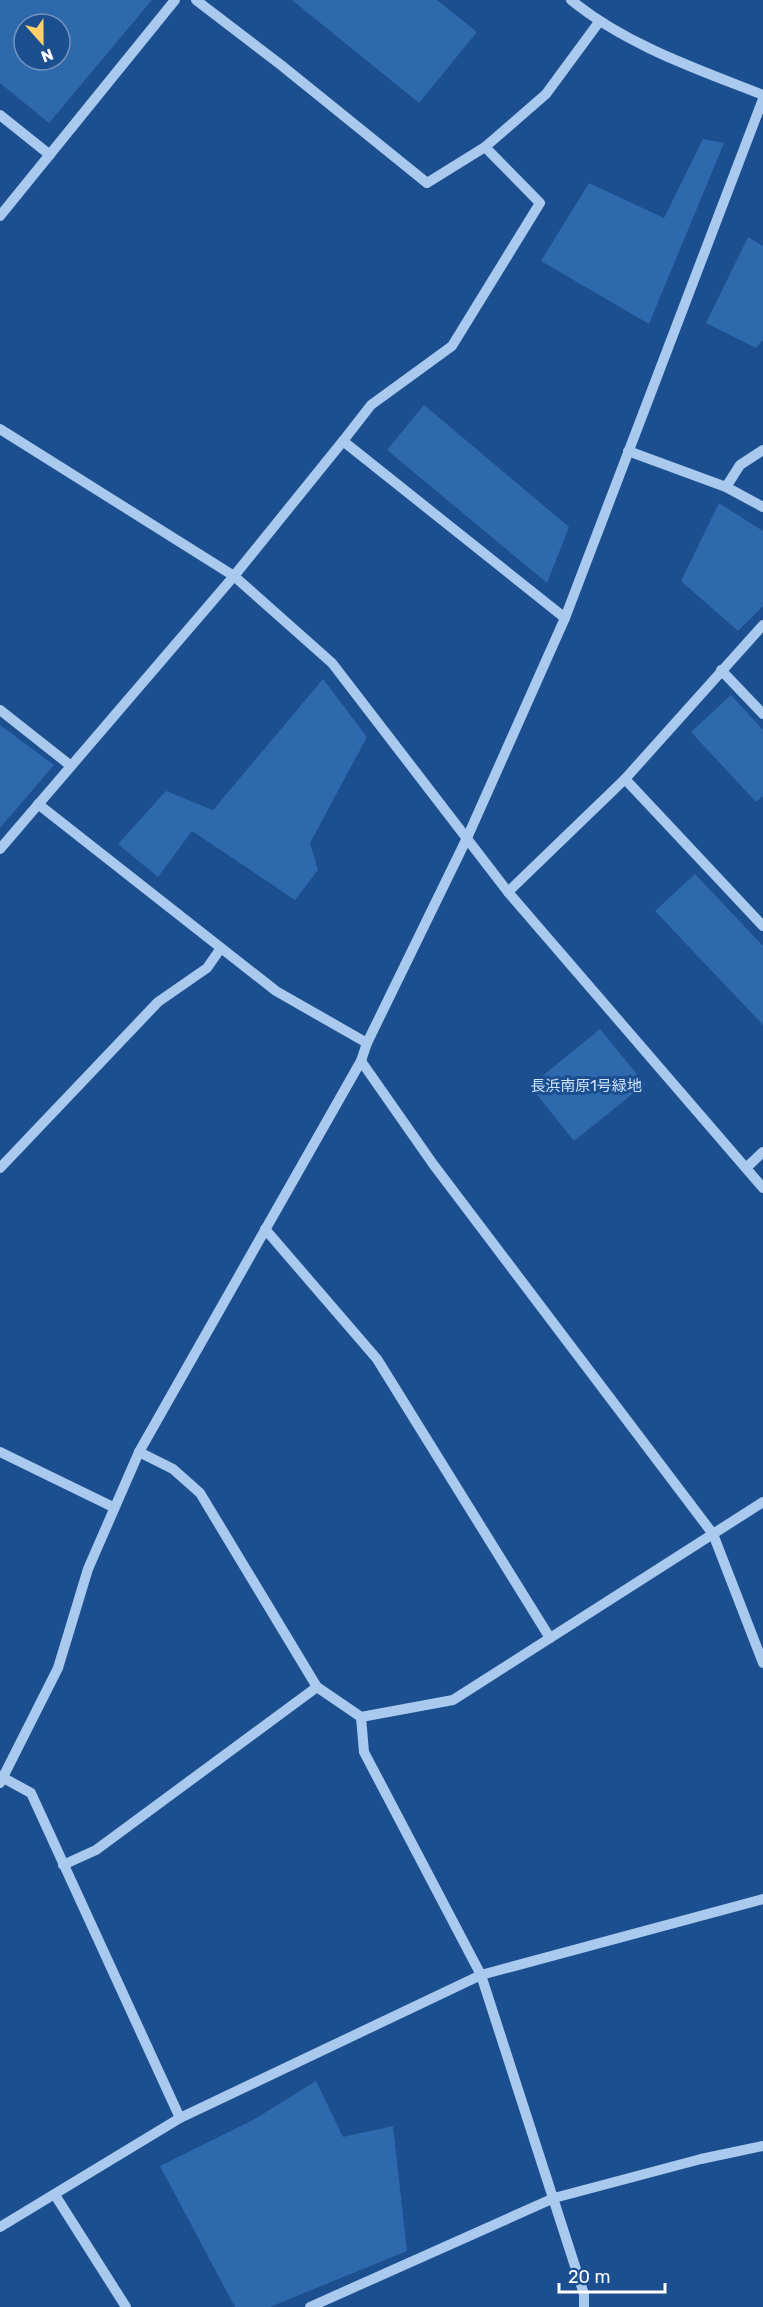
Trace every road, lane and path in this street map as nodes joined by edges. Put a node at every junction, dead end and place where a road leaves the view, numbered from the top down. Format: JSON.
{"nodes":[{"id":1,"x":175,"y":0,"type":"edge"},
{"id":2,"x":196,"y":0,"type":"edge"},
{"id":3,"x":571,"y":0,"type":"edge"},
{"id":4,"x":599,"y":22,"type":"junction"},
{"id":5,"x":763,"y":97,"type":"edge"},
{"id":6,"x":0,"y":115,"type":"edge"},
{"id":7,"x":485,"y":147,"type":"junction"},
{"id":8,"x":50,"y":155,"type":"junction"},
{"id":9,"x":0,"y":216,"type":"edge"},
{"id":10,"x":0,"y":429,"type":"edge"},
{"id":11,"x":343,"y":441,"type":"junction"},
{"id":12,"x":763,"y":450,"type":"edge"},
{"id":13,"x":628,"y":451,"type":"junction"},
{"id":14,"x":726,"y":487,"type":"junction"},
{"id":15,"x":763,"y":507,"type":"edge"},
{"id":16,"x":234,"y":576,"type":"junction"},
{"id":17,"x":565,"y":618,"type":"junction"},
{"id":18,"x":763,"y":626,"type":"edge"},
{"id":19,"x":721,"y":670,"type":"junction"},
{"id":20,"x":0,"y":710,"type":"edge"},
{"id":21,"x":763,"y":714,"type":"edge"},
{"id":22,"x":71,"y":766,"type":"junction"},
{"id":23,"x":625,"y":779,"type":"junction"},
{"id":24,"x":38,"y":804,"type":"junction"},
{"id":25,"x":467,"y":838,"type":"junction"},
{"id":26,"x":0,"y":849,"type":"edge"},
{"id":27,"x":508,"y":892,"type":"junction"},
{"id":28,"x":763,"y":926,"type":"edge"},
{"id":29,"x":221,"y":948,"type":"junction"},
{"id":30,"x":366,"y":1043,"type":"junction"},
{"id":31,"x":361,"y":1061,"type":"junction"},
{"id":32,"x":763,"y":1152,"type":"edge"},
{"id":33,"x":0,"y":1168,"type":"edge"},
{"id":34,"x":746,"y":1168,"type":"junction"},
{"id":35,"x":763,"y":1188,"type":"edge"},
{"id":36,"x":265,"y":1229,"type":"junction"},
{"id":37,"x":0,"y":1452,"type":"edge"},
{"id":38,"x":140,"y":1452,"type":"junction"},
{"id":39,"x":763,"y":1502,"type":"edge"},
{"id":40,"x":113,"y":1508,"type":"junction"},
{"id":41,"x":713,"y":1534,"type":"junction"},
{"id":42,"x":550,"y":1638,"type":"junction"},
{"id":43,"x":763,"y":1663,"type":"edge"},
{"id":44,"x":317,"y":1687,"type":"junction"},
{"id":45,"x":361,"y":1718,"type":"junction"},
{"id":46,"x":1,"y":1779,"type":"edge"},
{"id":47,"x":63,"y":1865,"type":"junction"},
{"id":48,"x":763,"y":1899,"type":"edge"},
{"id":49,"x":481,"y":1975,"type":"junction"},
{"id":50,"x":180,"y":2118,"type":"junction"},
{"id":51,"x":763,"y":2146,"type":"edge"},
{"id":52,"x":55,"y":2195,"type":"junction"},
{"id":53,"x":554,"y":2198,"type":"junction"},
{"id":54,"x":0,"y":2228,"type":"edge"},
{"id":55,"x":126,"y":2307,"type":"edge"},
{"id":56,"x":310,"y":2307,"type":"edge"},
{"id":57,"x":585,"y":2307,"type":"edge"}],
"edges":[{"from":1,"to":8,"type":"street"},
{"from":2,"to":7,"type":"street"},
{"from":3,"to":4,"type":"street"},
{"from":4,"to":5,"type":"street"},
{"from":4,"to":7,"type":"street"},
{"from":5,"to":13,"type":"street"},
{"from":6,"to":8,"type":"street"},
{"from":7,"to":11,"type":"street"},
{"from":8,"to":9,"type":"street"},
{"from":10,"to":16,"type":"street"},
{"from":11,"to":16,"type":"street"},
{"from":11,"to":17,"type":"street"},
{"from":12,"to":14,"type":"street"},
{"from":13,"to":14,"type":"street"},
{"from":13,"to":17,"type":"street"},
{"from":14,"to":15,"type":"street"},
{"from":16,"to":22,"type":"street"},
{"from":16,"to":25,"type":"street"},
{"from":17,"to":25,"type":"street"},
{"from":18,"to":19,"type":"street"},
{"from":19,"to":21,"type":"street"},
{"from":19,"to":23,"type":"street"},
{"from":20,"to":22,"type":"street"},
{"from":22,"to":24,"type":"street"},
{"from":23,"to":27,"type":"street"},
{"from":23,"to":28,"type":"street"},
{"from":24,"to":26,"type":"street"},
{"from":24,"to":29,"type":"street"},
{"from":25,"to":27,"type":"street"},
{"from":25,"to":30,"type":"street"},
{"from":27,"to":34,"type":"street"},
{"from":29,"to":30,"type":"street"},
{"from":29,"to":33,"type":"street"},
{"from":30,"to":31,"type":"street"},
{"from":31,"to":36,"type":"street"},
{"from":31,"to":41,"type":"street"},
{"from":32,"to":34,"type":"street"},
{"from":34,"to":35,"type":"street"},
{"from":36,"to":38,"type":"street"},
{"from":36,"to":42,"type":"street"},
{"from":37,"to":40,"type":"street"},
{"from":38,"to":40,"type":"street"},
{"from":38,"to":44,"type":"street"},
{"from":39,"to":41,"type":"street"},
{"from":40,"to":46,"type":"street"},
{"from":41,"to":42,"type":"street"},
{"from":41,"to":43,"type":"street"},
{"from":42,"to":45,"type":"street"},
{"from":44,"to":45,"type":"street"},
{"from":44,"to":47,"type":"street"},
{"from":45,"to":49,"type":"street"},
{"from":46,"to":47,"type":"street"},
{"from":47,"to":50,"type":"street"},
{"from":48,"to":49,"type":"street"},
{"from":49,"to":50,"type":"street"},
{"from":49,"to":53,"type":"street"},
{"from":50,"to":52,"type":"street"},
{"from":51,"to":53,"type":"street"},
{"from":52,"to":54,"type":"street"},
{"from":52,"to":55,"type":"street"},
{"from":53,"to":56,"type":"street"},
{"from":53,"to":57,"type":"street"}]}
